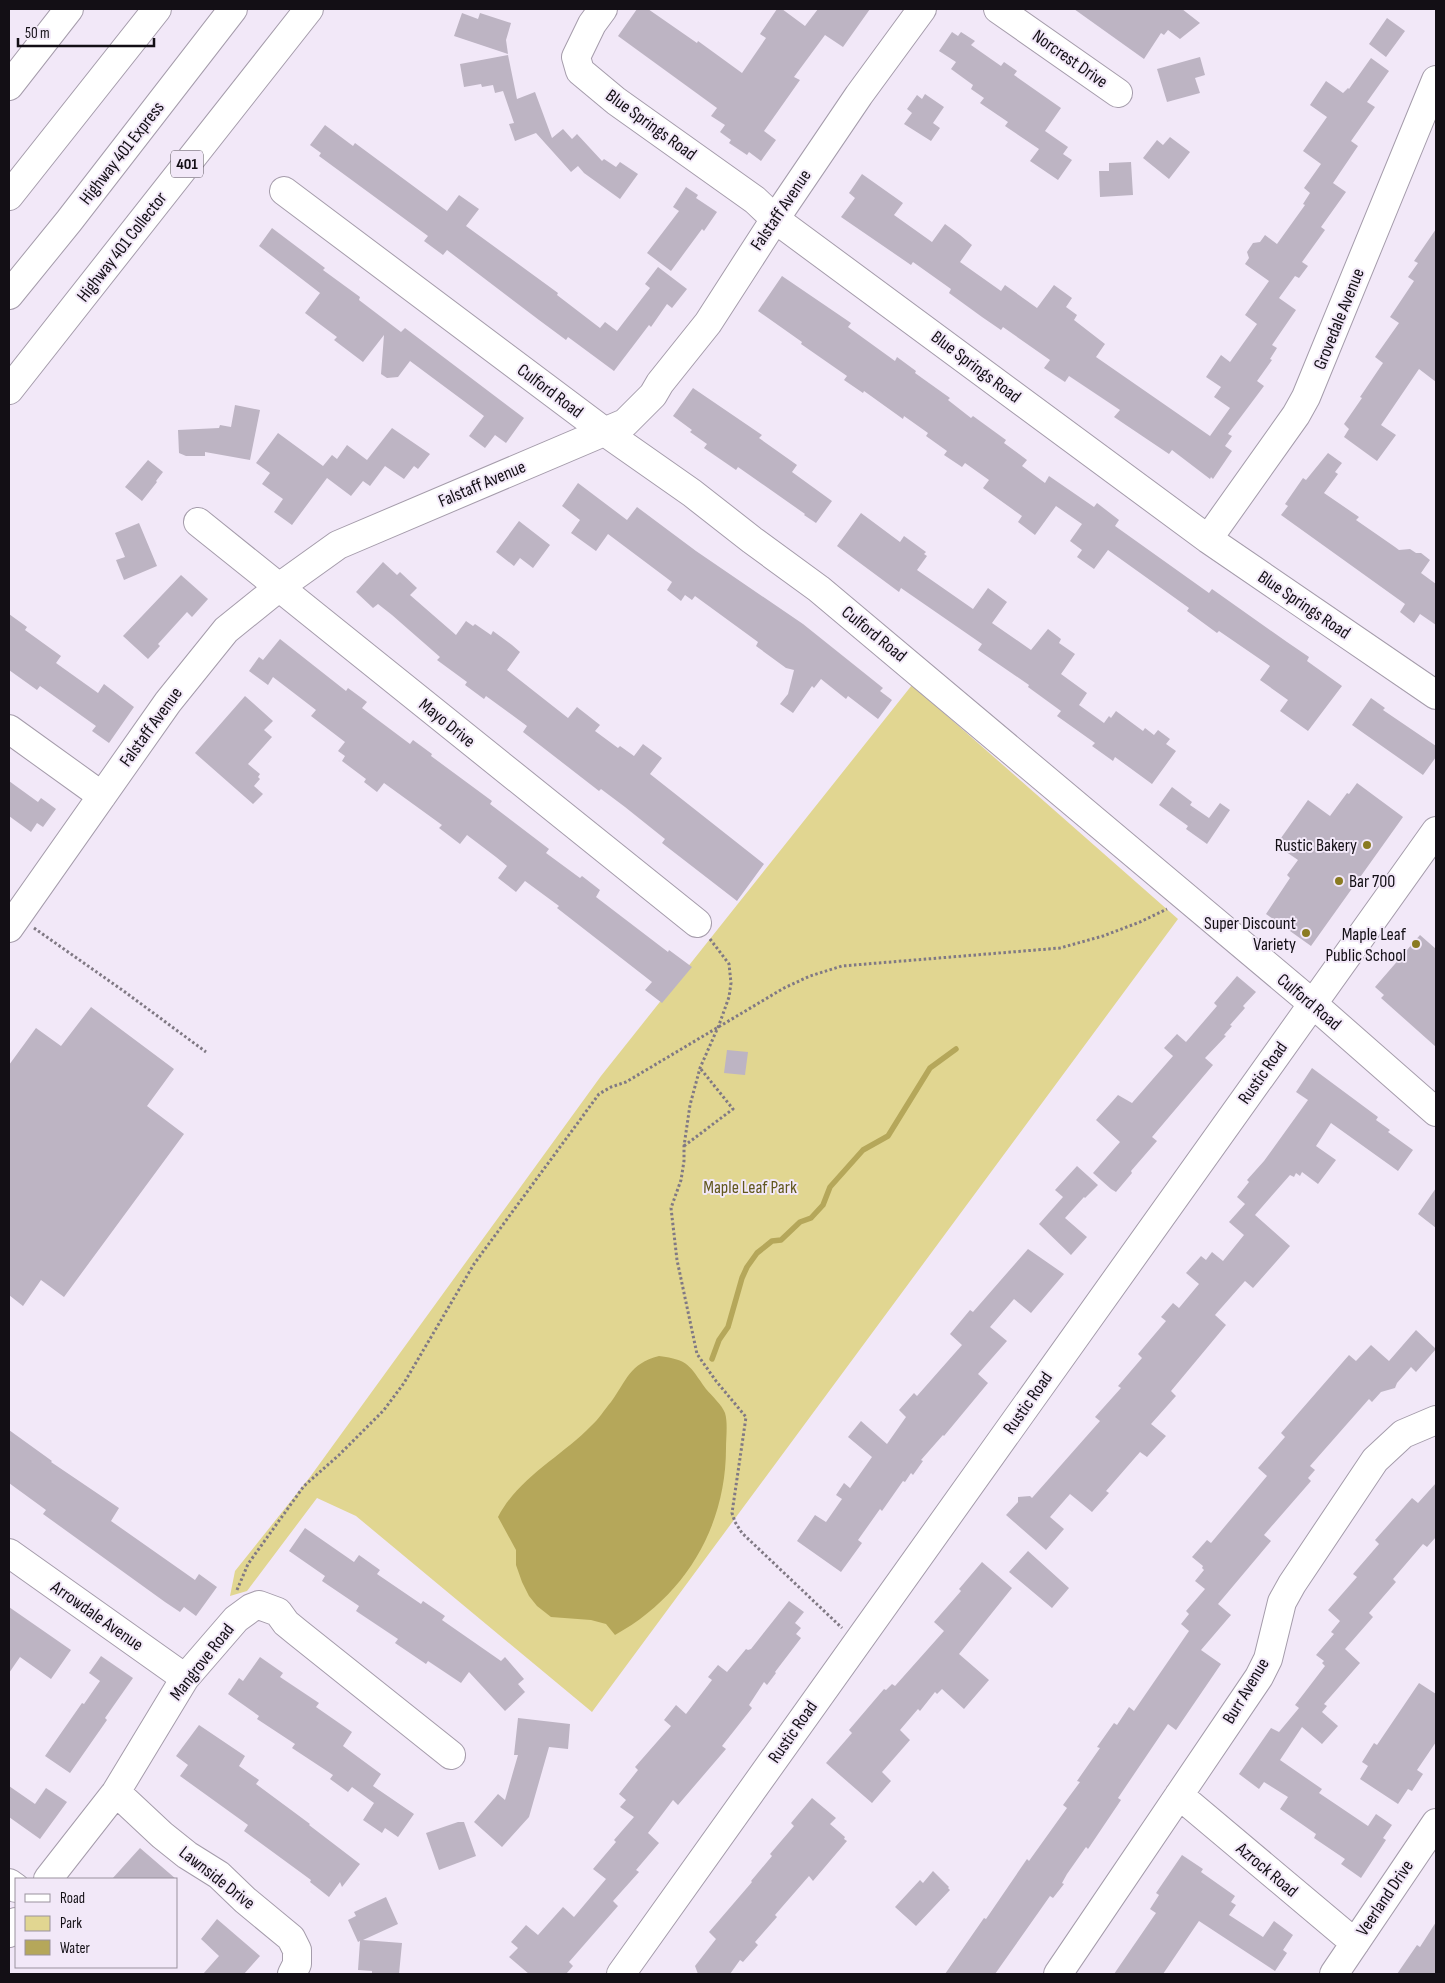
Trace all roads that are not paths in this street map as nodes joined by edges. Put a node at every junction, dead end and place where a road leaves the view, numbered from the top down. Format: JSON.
{"nodes":[{"id":1,"x":69,"y":9,"type":"edge"},
{"id":2,"x":157,"y":9,"type":"edge"},
{"id":3,"x":233,"y":9,"type":"edge"},
{"id":4,"x":308,"y":9,"type":"edge"},
{"id":5,"x":603,"y":9,"type":"edge"},
{"id":6,"x":922,"y":9,"type":"edge"},
{"id":7,"x":998,"y":9,"type":"edge"},
{"id":8,"x":1436,"y":80,"type":"edge"},
{"id":9,"x":9,"y":86,"type":"edge"},
{"id":10,"x":1118,"y":92,"type":"dead end"},
{"id":11,"x":284,"y":191,"type":"dead end"},
{"id":12,"x":9,"y":196,"type":"edge"},
{"id":13,"x":775,"y":219,"type":"junction"},
{"id":14,"x":9,"y":295,"type":"edge"},
{"id":15,"x":9,"y":390,"type":"edge"},
{"id":16,"x":605,"y":432,"type":"junction"},
{"id":17,"x":198,"y":522,"type":"dead end"},
{"id":18,"x":1208,"y":539,"type":"junction"},
{"id":19,"x":278,"y":588,"type":"junction"},
{"id":20,"x":1436,"y":696,"type":"edge"},
{"id":21,"x":9,"y":729,"type":"edge"},
{"id":22,"x":102,"y":796,"type":"junction"},
{"id":23,"x":1436,"y":831,"type":"edge"},
{"id":24,"x":697,"y":923,"type":"road end"},
{"id":25,"x":21,"y":928,"type":"edge"},
{"id":26,"x":1313,"y":1004,"type":"junction"},
{"id":27,"x":1436,"y":1112,"type":"edge"},
{"id":28,"x":1436,"y":1420,"type":"edge"},
{"id":29,"x":9,"y":1553,"type":"edge"},
{"id":30,"x":185,"y":1678,"type":"junction"},
{"id":31,"x":451,"y":1755,"type":"dead end"},
{"id":32,"x":116,"y":1792,"type":"junction"},
{"id":33,"x":1179,"y":1796,"type":"junction"},
{"id":34,"x":1436,"y":1823,"type":"edge"},
{"id":35,"x":49,"y":1878,"type":"edge"},
{"id":36,"x":1355,"y":1943,"type":"junction"},
{"id":37,"x":292,"y":1974,"type":"edge"},
{"id":38,"x":621,"y":1974,"type":"edge"},
{"id":39,"x":1058,"y":1974,"type":"edge"},
{"id":40,"x":1334,"y":1974,"type":"edge"}],
"edges":[{"from":1,"to":9,"type":"main road"},
{"from":2,"to":12,"type":"main road"},
{"from":3,"to":14,"type":"main road","name":"Highway 401 Express"},
{"from":4,"to":15,"type":"main road","name":"Highway 401 Collector","number":"401"},
{"from":5,"to":13,"type":"main road","name":"Blue Springs Road"},
{"from":6,"to":13,"type":"main road","name":"Falstaff Avenue"},
{"from":7,"to":10,"type":"main road","name":"Norcrest Drive"},
{"from":8,"to":18,"type":"main road","name":"Grovedale Avenue"},
{"from":11,"to":16,"type":"main road","name":"Culford Road"},
{"from":13,"to":16,"type":"main road","name":"Falstaff Avenue"},
{"from":13,"to":18,"type":"main road","name":"Blue Springs Road"},
{"from":16,"to":19,"type":"main road","name":"Falstaff Avenue"},
{"from":16,"to":26,"type":"main road","name":"Culford Road"},
{"from":17,"to":19,"type":"main road","name":"Mayo Drive"},
{"from":18,"to":20,"type":"main road","name":"Blue Springs Road"},
{"from":19,"to":22,"type":"main road","name":"Falstaff Avenue"},
{"from":19,"to":24,"type":"main road","name":"Mayo Drive"},
{"from":21,"to":22,"type":"main road"},
{"from":22,"to":25,"type":"main road","name":"Falstaff Avenue"},
{"from":23,"to":26,"type":"main road","name":"Rustic Road"},
{"from":26,"to":27,"type":"main road","name":"Culford Road"},
{"from":26,"to":38,"type":"main road","name":"Rustic Road"},
{"from":28,"to":33,"type":"main road","name":"Burr Avenue"},
{"from":29,"to":30,"type":"main road","name":"Arrowdale Avenue"},
{"from":30,"to":31,"type":"main road","name":"Mangrove Road"},
{"from":30,"to":32,"type":"main road","name":"Mangrove Road"},
{"from":32,"to":35,"type":"main road","name":"Mangrove Road"},
{"from":32,"to":37,"type":"main road","name":"Lawnside Drive"},
{"from":33,"to":36,"type":"main road","name":"Azrock Road"},
{"from":33,"to":39,"type":"main road","name":"Burr Avenue"},
{"from":34,"to":36,"type":"main road","name":"Veerland Drive"},
{"from":36,"to":40,"type":"main road","name":"Veerland Drive"}]}
